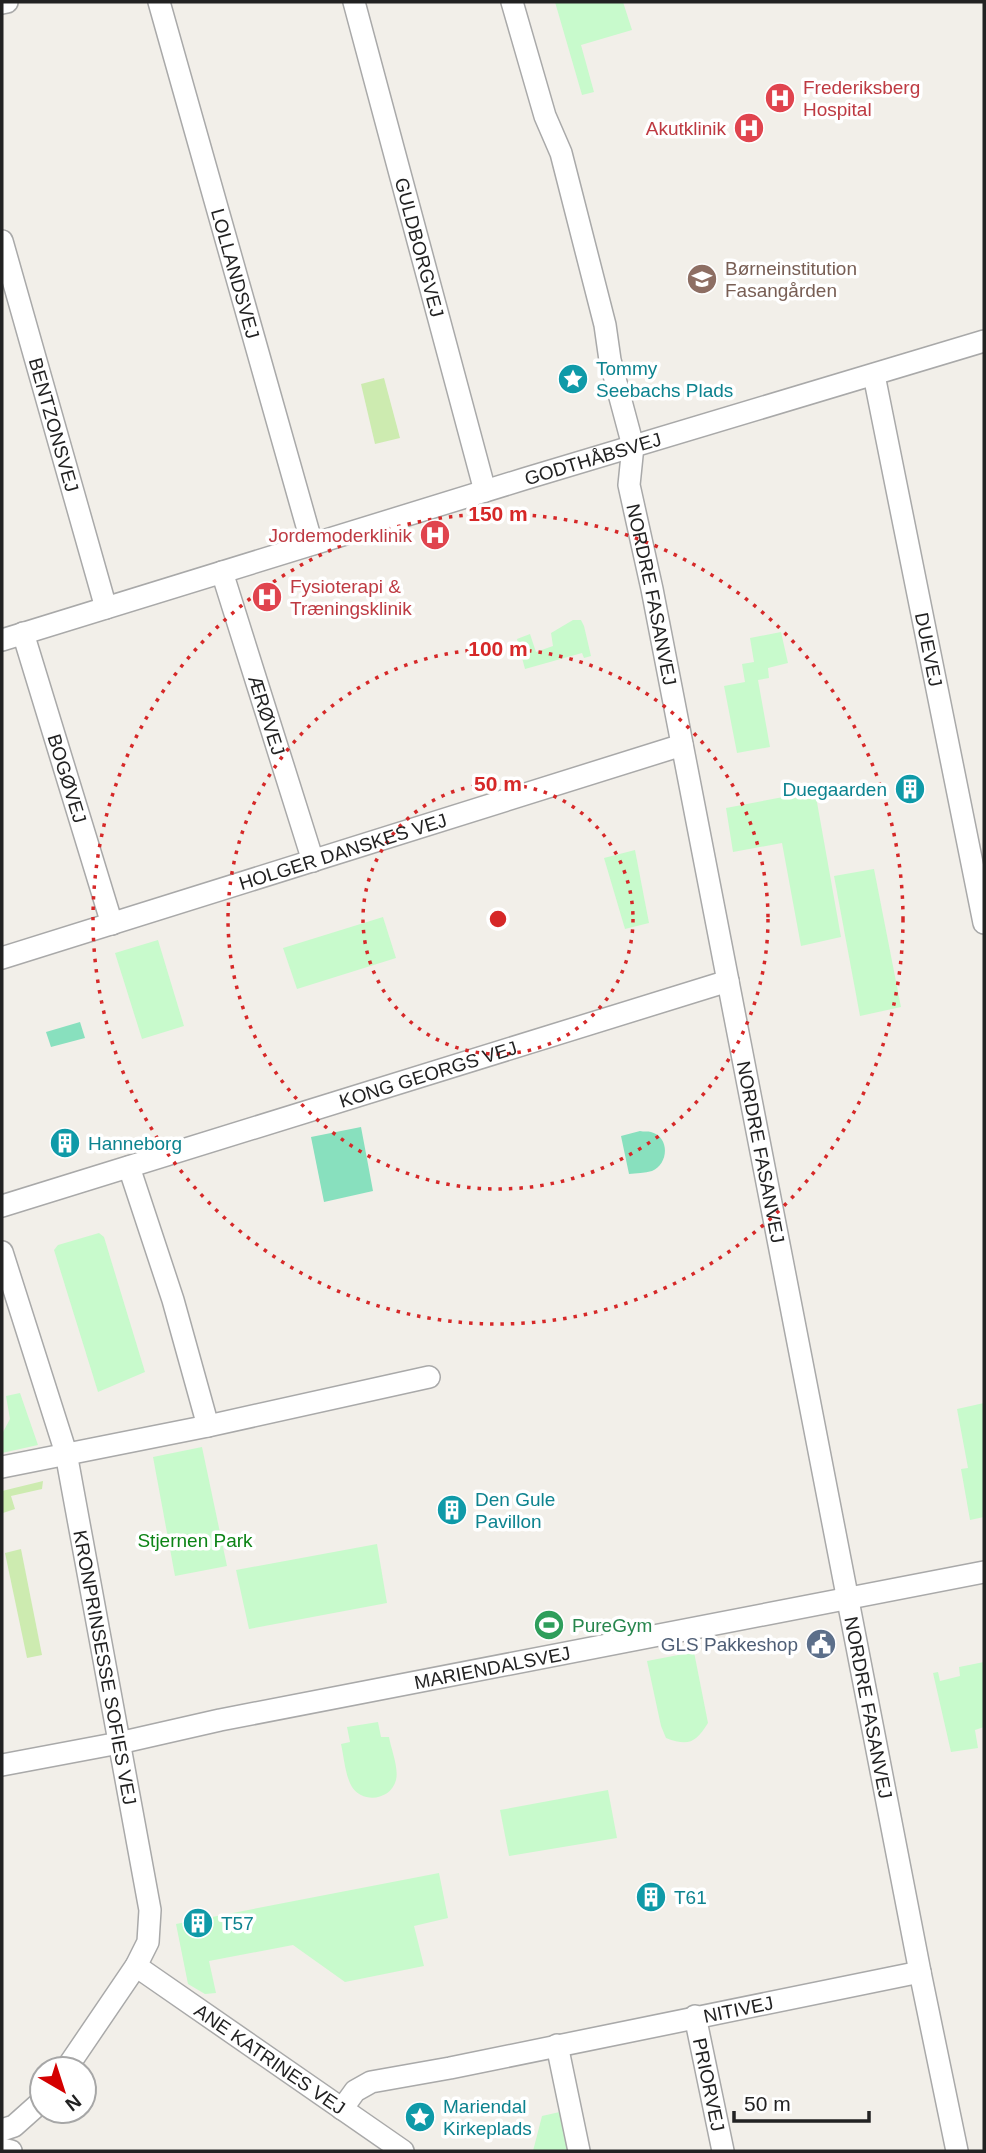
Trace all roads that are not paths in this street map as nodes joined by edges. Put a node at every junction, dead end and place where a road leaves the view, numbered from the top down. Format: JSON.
{"nodes":[{"id":1,"x":7,"y":2,"type":"edge"},
{"id":2,"x":159,"y":2,"type":"edge"},
{"id":3,"x":354,"y":2,"type":"edge"},
{"id":4,"x":512,"y":2,"type":"edge"},
{"id":5,"x":524,"y":2,"type":"edge"},
{"id":6,"x":2,"y":3,"type":"edge"},
{"id":7,"x":561,"y":153,"type":"junction"},
{"id":8,"x":2,"y":241,"type":"edge"},
{"id":9,"x":984,"y":341,"type":"edge"},
{"id":10,"x":874,"y":375,"type":"junction"},
{"id":11,"x":633,"y":446,"type":"junction"},
{"id":12,"x":485,"y":491,"type":"junction"},
{"id":13,"x":312,"y":544,"type":"junction"},
{"id":14,"x":222,"y":572,"type":"junction"},
{"id":15,"x":106,"y":608,"type":"junction"},
{"id":16,"x":23,"y":633,"type":"junction"},
{"id":17,"x":2,"y":639,"type":"edge"},
{"id":18,"x":682,"y":745,"type":"junction"},
{"id":19,"x":313,"y":861,"type":"junction"},
{"id":20,"x":979,"y":871,"type":"edge"},
{"id":21,"x":984,"y":923,"type":"edge"},
{"id":22,"x":112,"y":924,"type":"junction"},
{"id":23,"x":2,"y":958,"type":"edge"},
{"id":24,"x":728,"y":981,"type":"junction"},
{"id":25,"x":129,"y":1167,"type":"junction"},
{"id":26,"x":2,"y":1206,"type":"edge"},
{"id":27,"x":2,"y":1252,"type":"edge"},
{"id":28,"x":429,"y":1377,"type":"dead end"},
{"id":29,"x":208,"y":1426,"type":"junction"},
{"id":30,"x":66,"y":1453,"type":"junction"},
{"id":31,"x":2,"y":1467,"type":"edge"},
{"id":32,"x":984,"y":1572,"type":"edge"},
{"id":33,"x":848,"y":1599,"type":"junction"},
{"id":34,"x":118,"y":1743,"type":"junction"},
{"id":35,"x":2,"y":1765,"type":"edge"},
{"id":36,"x":135,"y":1966,"type":"junction"},
{"id":37,"x":920,"y":1972,"type":"junction"},
{"id":38,"x":695,"y":2016,"type":"junction"},
{"id":39,"x":557,"y":2045,"type":"junction"},
{"id":40,"x":75,"y":2055,"type":"edge"},
{"id":41,"x":342,"y":2109,"type":"junction"},
{"id":42,"x":28,"y":2114,"type":"edge"},
{"id":43,"x":2,"y":2130,"type":"edge"},
{"id":44,"x":2,"y":2149,"type":"edge"},
{"id":45,"x":11,"y":2151,"type":"edge"},
{"id":46,"x":402,"y":2151,"type":"edge"},
{"id":47,"x":579,"y":2151,"type":"edge"},
{"id":48,"x":723,"y":2151,"type":"edge"},
{"id":49,"x":957,"y":2151,"type":"edge"}],
"edges":[{"from":1,"to":6,"type":"street"},
{"from":2,"to":13,"type":"street","name":"LOLLANDSVEJ"},
{"from":3,"to":12,"type":"street","name":"GULDBORGVEJ"},
{"from":4,"to":7,"type":"street","name":"NORDRE FASANVEJ"},
{"from":5,"to":7,"type":"street","name":"NORDRE FASANVEJ"},
{"from":7,"to":11,"type":"street","name":"NORDRE FASANVEJ"},
{"from":8,"to":15,"type":"street","name":"BENTZONSVEJ"},
{"from":9,"to":10,"type":"street","name":"GODTHÅBSVEJ"},
{"from":10,"to":11,"type":"street","name":"GODTHÅBSVEJ"},
{"from":10,"to":20,"type":"street","name":"DUEVEJ"},
{"from":11,"to":12,"type":"street","name":"GODTHÅBSVEJ"},
{"from":11,"to":18,"type":"street","name":"NORDRE FASANVEJ"},
{"from":12,"to":13,"type":"street","name":"GODTHÅBSVEJ"},
{"from":13,"to":14,"type":"street","name":"GODTHÅBSVEJ"},
{"from":14,"to":15,"type":"street","name":"GODTHÅBSVEJ"},
{"from":14,"to":19,"type":"street","name":"ÆRØVEJ"},
{"from":15,"to":16,"type":"street","name":"GODTHÅBSVEJ"},
{"from":16,"to":17,"type":"street","name":"GODTHÅBSVEJ"},
{"from":16,"to":22,"type":"street","name":"BOGØVEJ"},
{"from":18,"to":19,"type":"street","name":"HOLGER DANSKES VEJ"},
{"from":18,"to":24,"type":"street","name":"NORDRE FASANVEJ"},
{"from":19,"to":22,"type":"street","name":"HOLGER DANSKES VEJ"},
{"from":20,"to":21,"type":"street","name":"DUEVEJ"},
{"from":22,"to":23,"type":"street","name":"HOLGER DANSKES VEJ"},
{"from":24,"to":25,"type":"street","name":"KONG GEORGS VEJ"},
{"from":24,"to":33,"type":"street","name":"NORDRE FASANVEJ"},
{"from":25,"to":26,"type":"street","name":"KONG GEORGS VEJ"},
{"from":25,"to":29,"type":"street"},
{"from":27,"to":30,"type":"street","name":"KRONPRINSESSE SOFIES VEJ"},
{"from":28,"to":29,"type":"street"},
{"from":29,"to":30,"type":"street"},
{"from":30,"to":31,"type":"street"},
{"from":30,"to":34,"type":"street","name":"KRONPRINSESSE SOFIES VEJ"},
{"from":32,"to":33,"type":"street","name":"MARIENDALSVEJ"},
{"from":33,"to":34,"type":"street","name":"MARIENDALSVEJ"},
{"from":33,"to":37,"type":"street","name":"NORDRE FASANVEJ"},
{"from":34,"to":35,"type":"street","name":"MARIENDALSVEJ"},
{"from":34,"to":36,"type":"street","name":"KRONPRINSESSE SOFIES VEJ"},
{"from":36,"to":40,"type":"street","name":"KRONPRINSESSE SOFIES VEJ"},
{"from":36,"to":41,"type":"street","name":"ANE KATRINES VEJ"},
{"from":37,"to":38,"type":"street","name":"NITIVEJ"},
{"from":37,"to":49,"type":"street","name":"NORDRE FASANVEJ"},
{"from":38,"to":39,"type":"street","name":"NITIVEJ"},
{"from":38,"to":48,"type":"street","name":"PRIORVEJ"},
{"from":39,"to":41,"type":"street","name":"NITIVEJ"},
{"from":39,"to":47,"type":"street"},
{"from":41,"to":46,"type":"street","name":"ANE KATRINES VEJ"},
{"from":42,"to":43,"type":"street"},
{"from":44,"to":45,"type":"street"}]}
